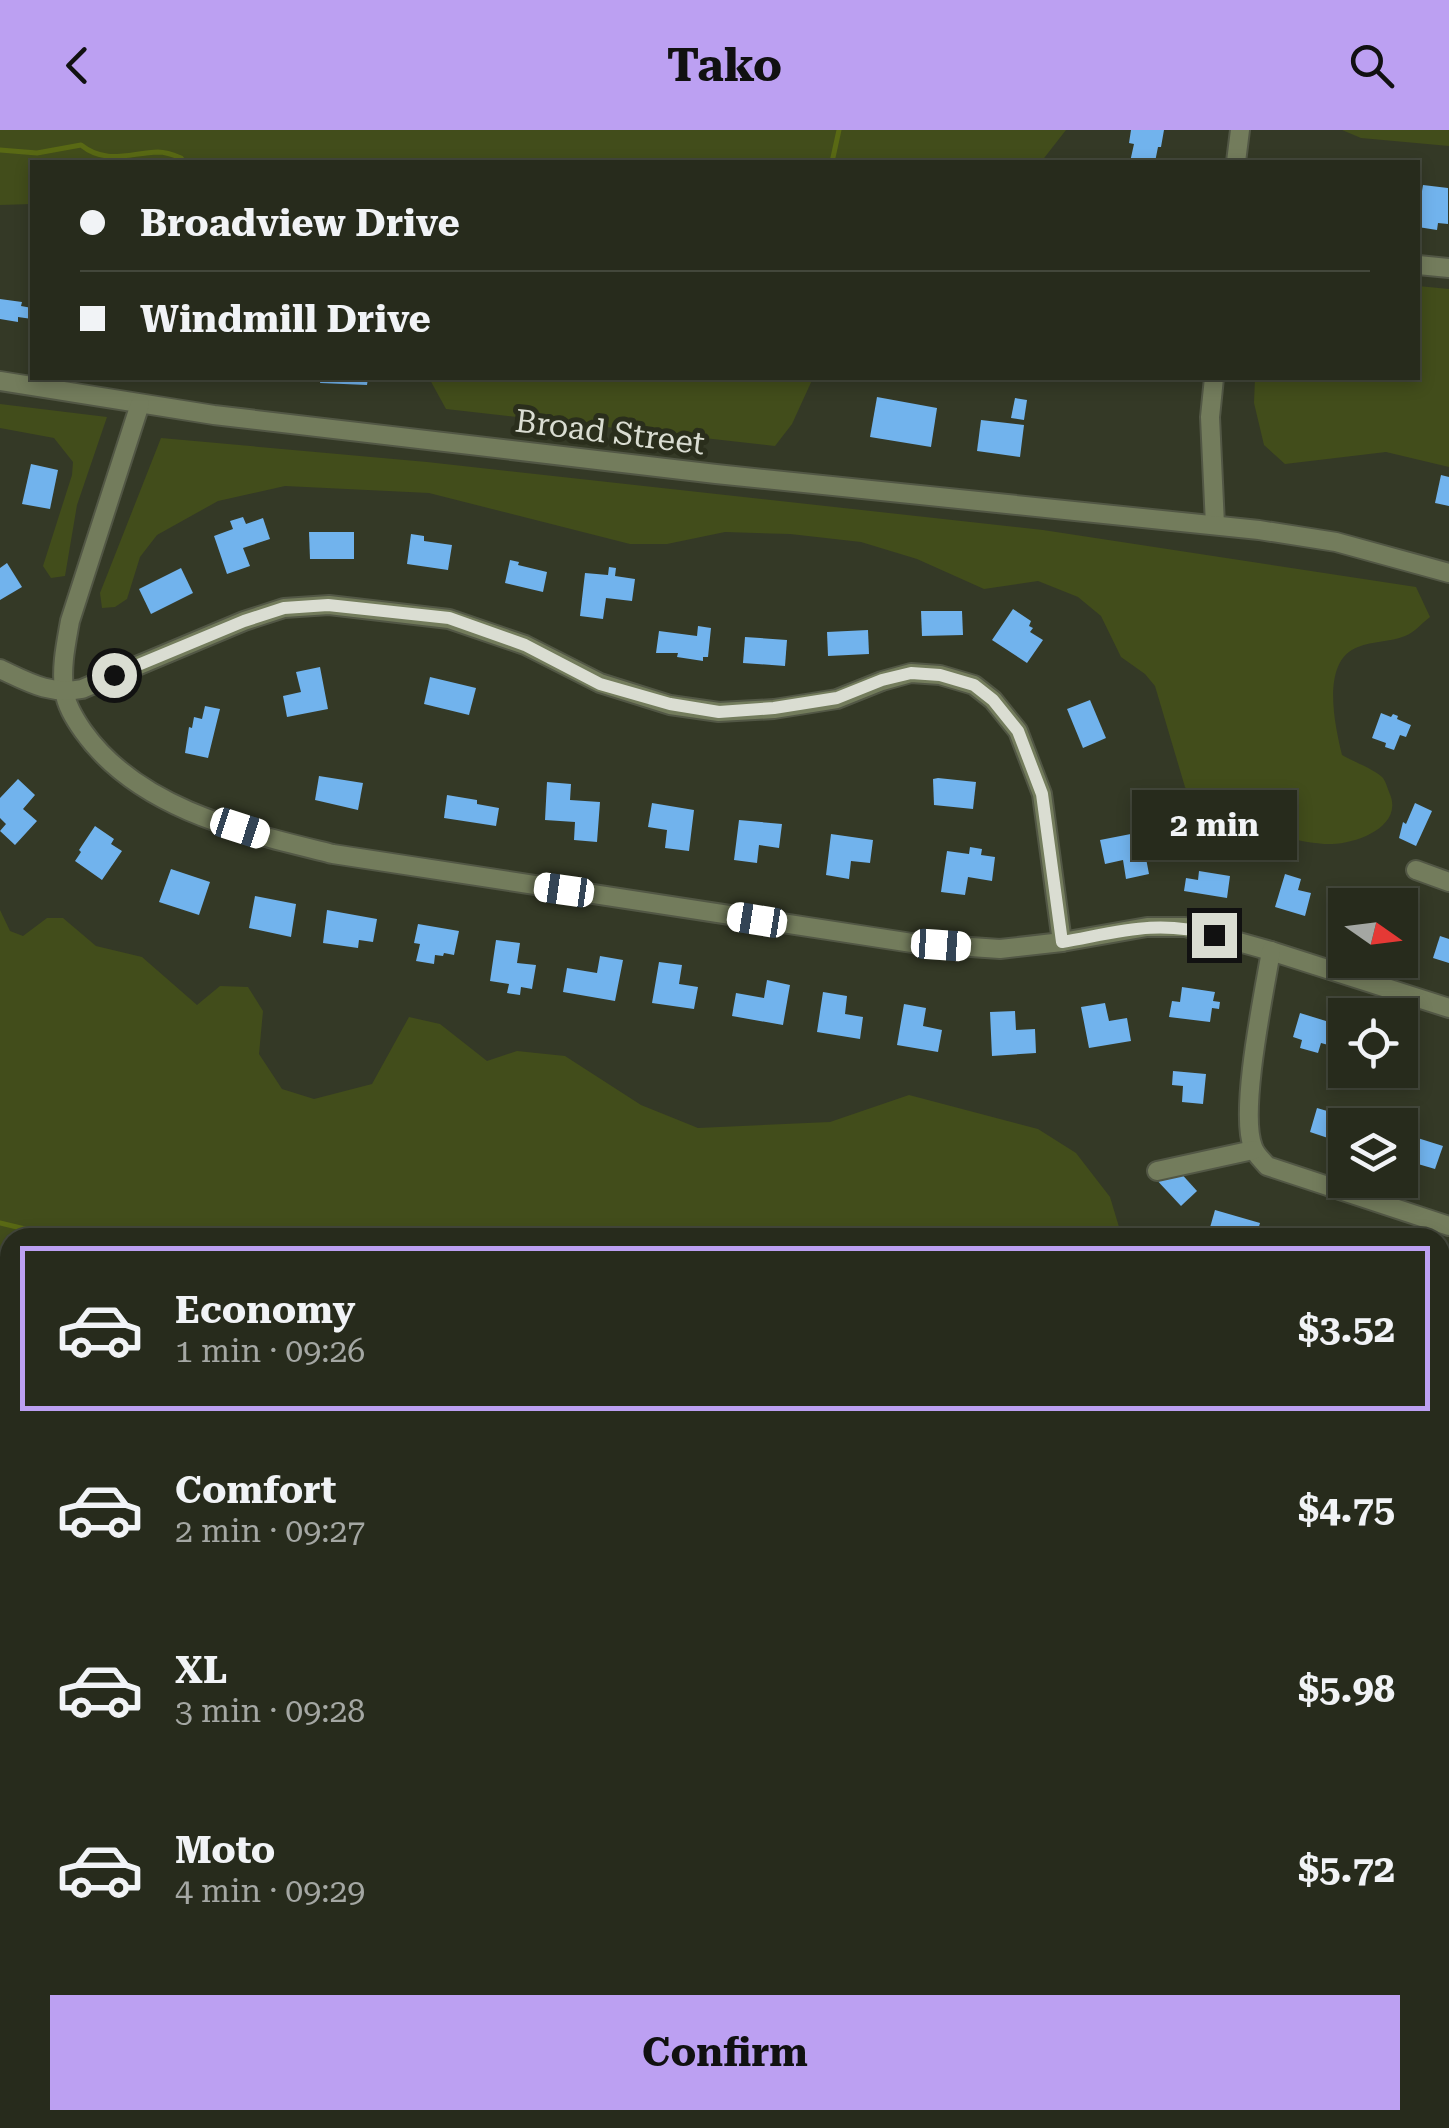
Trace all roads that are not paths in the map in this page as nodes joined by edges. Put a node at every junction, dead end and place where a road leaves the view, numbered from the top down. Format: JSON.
{"nodes":[{"id":1,"x":1240,"y":130,"type":"edge"},
{"id":2,"x":1236,"y":160,"type":"edge"},
{"id":3,"x":1420,"y":265,"type":"edge"},
{"id":4,"x":1449,"y":268,"type":"edge"},
{"id":5,"x":1214,"y":380,"type":"edge"},
{"id":6,"x":0,"y":381,"type":"edge"},
{"id":7,"x":140,"y":404,"type":"junction"},
{"id":8,"x":1215,"y":526,"type":"junction"},
{"id":9,"x":1449,"y":573,"type":"edge"},
{"id":10,"x":0,"y":669,"type":"edge"},
{"id":11,"x":64,"y":692,"type":"junction"},
{"id":12,"x":1416,"y":870,"type":"dead end"},
{"id":13,"x":1449,"y":882,"type":"edge"},
{"id":14,"x":1062,"y":942,"type":"junction"},
{"id":15,"x":1271,"y":951,"type":"junction"},
{"id":16,"x":1449,"y":1008,"type":"edge"},
{"id":17,"x":1253,"y":1150,"type":"junction"},
{"id":18,"x":1158,"y":1171,"type":"dead end"},
{"id":19,"x":1449,"y":1226,"type":"edge"}],
"edges":[{"from":1,"to":2,"type":"street"},
{"from":3,"to":4,"type":"street"},
{"from":5,"to":8,"type":"street"},
{"from":6,"to":7,"type":"street","name":"Broad Street"},
{"from":7,"to":8,"type":"street","name":"Broad Street"},
{"from":7,"to":11,"type":"street"},
{"from":8,"to":9,"type":"street","name":"Broad Street"},
{"from":10,"to":11,"type":"street"},
{"from":11,"to":14,"type":"street"},
{"from":11,"to":14,"type":"street"},
{"from":12,"to":13,"type":"street"},
{"from":14,"to":15,"type":"street"},
{"from":15,"to":16,"type":"street"},
{"from":15,"to":17,"type":"street"},
{"from":17,"to":18,"type":"street"},
{"from":17,"to":19,"type":"street"}]}
